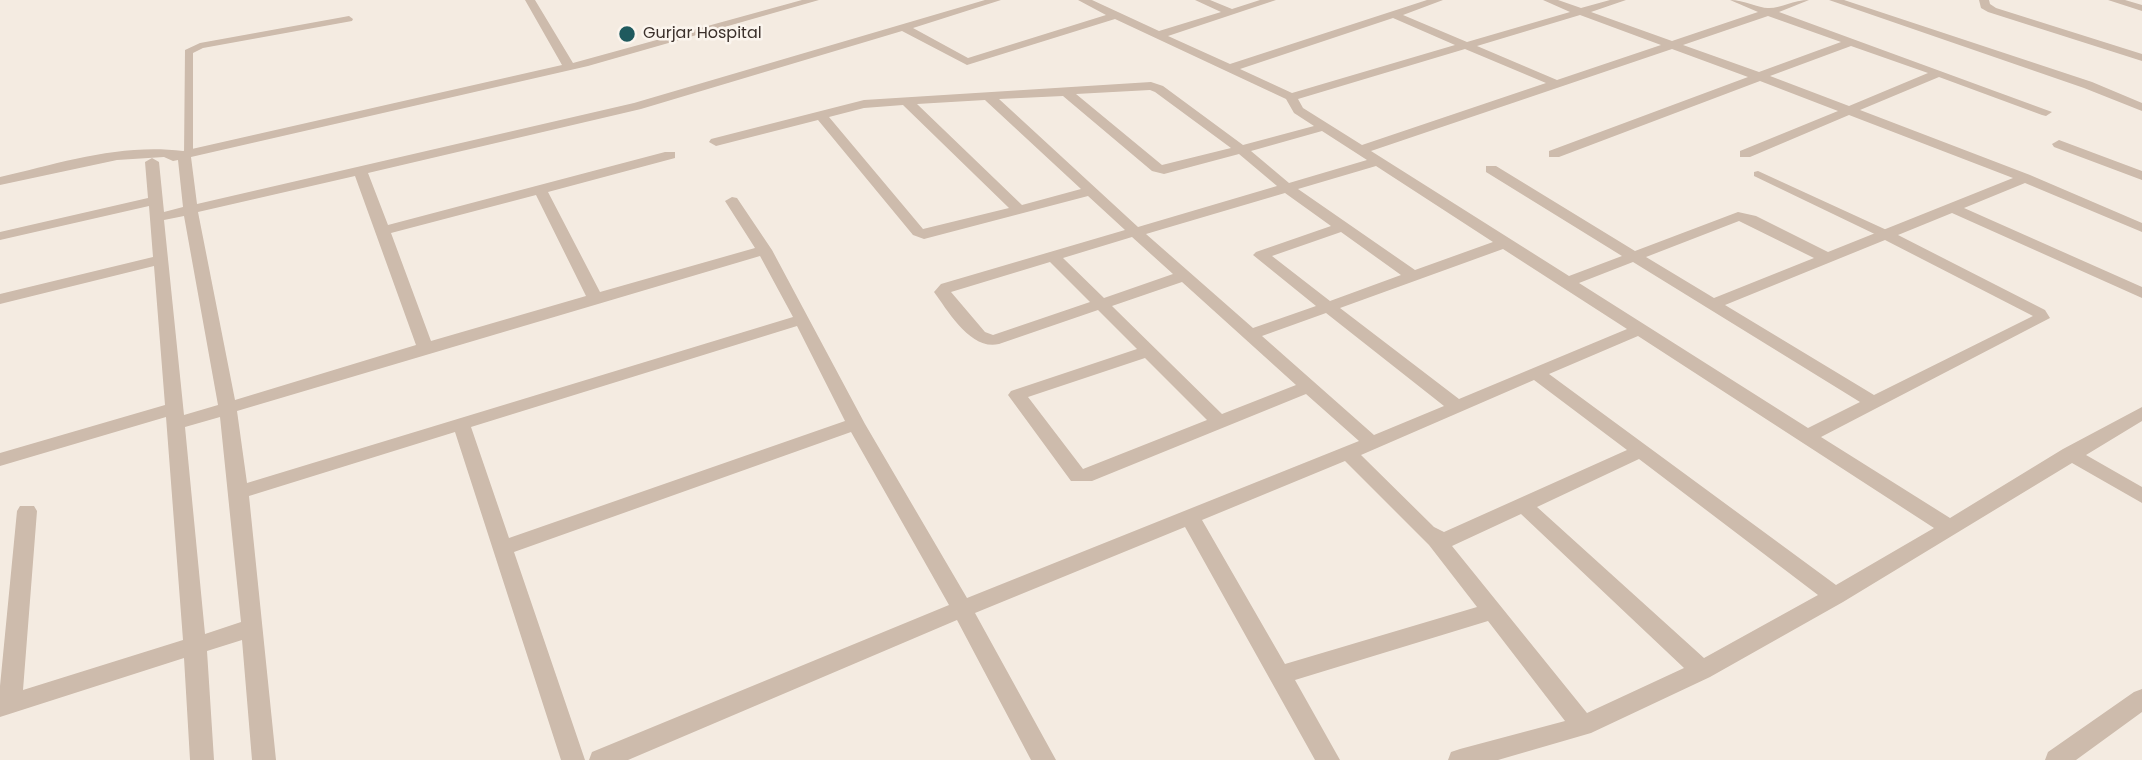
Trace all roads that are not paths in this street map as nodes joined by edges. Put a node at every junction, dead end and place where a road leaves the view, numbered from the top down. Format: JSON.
{"nodes":[{"id":1,"x":530,"y":0,"type":"edge"},
{"id":2,"x":814,"y":0,"type":"edge"},
{"id":3,"x":996,"y":0,"type":"edge"},
{"id":4,"x":1083,"y":0,"type":"edge"},
{"id":5,"x":1200,"y":0,"type":"edge"},
{"id":6,"x":1271,"y":0,"type":"edge"},
{"id":7,"x":1438,"y":0,"type":"edge"},
{"id":8,"x":1548,"y":0,"type":"edge"},
{"id":9,"x":1621,"y":0,"type":"edge"},
{"id":10,"x":1735,"y":0,"type":"edge"},
{"id":11,"x":1804,"y":0,"type":"edge"},
{"id":12,"x":1834,"y":0,"type":"edge"},
{"id":13,"x":1984,"y":0,"type":"edge"},
{"id":14,"x":2113,"y":0,"type":"edge"},
{"id":15,"x":2142,"y":8,"type":"edge"},
{"id":16,"x":1231,"y":12,"type":"junction"},
{"id":17,"x":1583,"y":12,"type":"junction"},
{"id":18,"x":1769,"y":12,"type":"junction"},
{"id":19,"x":1116,"y":15,"type":"junction"},
{"id":20,"x":1394,"y":15,"type":"junction"},
{"id":21,"x":349,"y":19,"type":"dead end"},
{"id":22,"x":904,"y":28,"type":"junction"},
{"id":23,"x":1159,"y":35,"type":"junction"},
{"id":24,"x":1851,"y":42,"type":"junction"},
{"id":25,"x":1675,"y":45,"type":"junction"},
{"id":26,"x":1467,"y":47,"type":"junction"},
{"id":27,"x":2142,"y":58,"type":"edge"},
{"id":28,"x":569,"y":67,"type":"junction"},
{"id":29,"x":1231,"y":68,"type":"junction"},
{"id":30,"x":1938,"y":74,"type":"junction"},
{"id":31,"x":1761,"y":77,"type":"junction"},
{"id":32,"x":1557,"y":84,"type":"junction"},
{"id":33,"x":1067,"y":93,"type":"junction"},
{"id":34,"x":990,"y":97,"type":"junction"},
{"id":35,"x":1292,"y":100,"type":"junction"},
{"id":36,"x":908,"y":103,"type":"junction"},
{"id":37,"x":2142,"y":107,"type":"edge"},
{"id":38,"x":1850,"y":110,"type":"junction"},
{"id":39,"x":2046,"y":112,"type":"dead end"},
{"id":40,"x":820,"y":114,"type":"junction"},
{"id":41,"x":1323,"y":127,"type":"junction"},
{"id":42,"x":716,"y":142,"type":"dead end"},
{"id":43,"x":2059,"y":144,"type":"dead end"},
{"id":44,"x":1242,"y":150,"type":"junction"},
{"id":45,"x":1361,"y":150,"type":"junction"},
{"id":46,"x":1554,"y":154,"type":"dead end"},
{"id":47,"x":1745,"y":154,"type":"dead end"},
{"id":48,"x":172,"y":155,"type":"junction"},
{"id":49,"x":670,"y":155,"type":"dead end"},
{"id":50,"x":1378,"y":161,"type":"junction"},
{"id":51,"x":1490,"y":169,"type":"dead end"},
{"id":52,"x":360,"y":170,"type":"junction"},
{"id":53,"x":1758,"y":174,"type":"dead end"},
{"id":54,"x":2142,"y":176,"type":"edge"},
{"id":55,"x":2025,"y":178,"type":"junction"},
{"id":56,"x":0,"y":181,"type":"edge"},
{"id":57,"x":1287,"y":188,"type":"junction"},
{"id":58,"x":540,"y":189,"type":"junction"},
{"id":59,"x":1090,"y":191,"type":"junction"},
{"id":60,"x":732,"y":201,"type":"dead end"},
{"id":61,"x":1953,"y":208,"type":"junction"},
{"id":62,"x":154,"y":209,"type":"junction"},
{"id":63,"x":1019,"y":209,"type":"junction"},
{"id":64,"x":188,"y":210,"type":"junction"},
{"id":65,"x":1342,"y":227,"type":"junction"},
{"id":66,"x":2142,"y":228,"type":"edge"},
{"id":67,"x":383,"y":231,"type":"junction"},
{"id":68,"x":1135,"y":232,"type":"junction"},
{"id":69,"x":1887,"y":235,"type":"junction"},
{"id":70,"x":0,"y":236,"type":"edge"},
{"id":71,"x":1507,"y":242,"type":"junction"},
{"id":72,"x":764,"y":250,"type":"junction"},
{"id":73,"x":1053,"y":256,"type":"junction"},
{"id":74,"x":1635,"y":257,"type":"junction"},
{"id":75,"x":1825,"y":257,"type":"junction"},
{"id":76,"x":159,"y":260,"type":"junction"},
{"id":77,"x":1184,"y":276,"type":"junction"},
{"id":78,"x":1413,"y":276,"type":"junction"},
{"id":79,"x":2142,"y":278,"type":"edge"},
{"id":80,"x":1568,"y":282,"type":"junction"},
{"id":81,"x":2126,"y":286,"type":"junction"},
{"id":82,"x":2142,"y":293,"type":"edge"},
{"id":83,"x":0,"y":299,"type":"edge"},
{"id":84,"x":595,"y":299,"type":"junction"},
{"id":85,"x":1101,"y":303,"type":"junction"},
{"id":86,"x":1713,"y":304,"type":"junction"},
{"id":87,"x":1328,"y":307,"type":"junction"},
{"id":88,"x":802,"y":319,"type":"junction"},
{"id":89,"x":1640,"y":329,"type":"junction"},
{"id":90,"x":1250,"y":335,"type":"junction"},
{"id":91,"x":425,"y":348,"type":"junction"},
{"id":92,"x":1148,"y":351,"type":"junction"},
{"id":93,"x":1535,"y":373,"type":"junction"},
{"id":94,"x":1308,"y":387,"type":"junction"},
{"id":95,"x":1874,"y":403,"type":"junction"},
{"id":96,"x":1457,"y":407,"type":"junction"},
{"id":97,"x":227,"y":408,"type":"junction"},
{"id":98,"x":2142,"y":413,"type":"edge"},
{"id":99,"x":175,"y":416,"type":"junction"},
{"id":100,"x":1219,"y":422,"type":"junction"},
{"id":101,"x":461,"y":423,"type":"junction"},
{"id":102,"x":856,"y":424,"type":"junction"},
{"id":103,"x":1807,"y":436,"type":"junction"},
{"id":104,"x":1372,"y":443,"type":"junction"},
{"id":105,"x":1641,"y":452,"type":"junction"},
{"id":106,"x":1348,"y":453,"type":"junction"},
{"id":107,"x":2070,"y":454,"type":"junction"},
{"id":108,"x":0,"y":460,"type":"edge"},
{"id":109,"x":239,"y":492,"type":"junction"},
{"id":110,"x":2142,"y":496,"type":"edge"},
{"id":111,"x":1523,"y":505,"type":"junction"},
{"id":112,"x":27,"y":511,"type":"dead end"},
{"id":113,"x":1190,"y":517,"type":"junction"},
{"id":114,"x":1948,"y":527,"type":"junction"},
{"id":115,"x":1436,"y":540,"type":"junction"},
{"id":116,"x":502,"y":548,"type":"junction"},
{"id":117,"x":1835,"y":596,"type":"junction"},
{"id":118,"x":962,"y":609,"type":"junction"},
{"id":119,"x":1493,"y":611,"type":"junction"},
{"id":120,"x":251,"y":628,"type":"junction"},
{"id":121,"x":195,"y":646,"type":"junction"},
{"id":122,"x":1702,"y":670,"type":"junction"},
{"id":123,"x":1280,"y":675,"type":"junction"},
{"id":124,"x":2142,"y":699,"type":"edge"},
{"id":125,"x":5,"y":706,"type":"edge"},
{"id":126,"x":1583,"y":726,"type":"junction"},
{"id":127,"x":202,"y":760,"type":"edge"},
{"id":128,"x":264,"y":760,"type":"edge"},
{"id":129,"x":573,"y":760,"type":"edge"},
{"id":130,"x":601,"y":760,"type":"edge"},
{"id":131,"x":1044,"y":760,"type":"edge"},
{"id":132,"x":1328,"y":760,"type":"edge"},
{"id":133,"x":1460,"y":760,"type":"edge"},
{"id":134,"x":2057,"y":760,"type":"edge"}],
"edges":[{"from":1,"to":28,"type":"street"},
{"from":2,"to":28,"type":"street"},
{"from":3,"to":22,"type":"street"},
{"from":4,"to":19,"type":"street"},
{"from":5,"to":16,"type":"street"},
{"from":6,"to":16,"type":"street"},
{"from":7,"to":20,"type":"street"},
{"from":8,"to":17,"type":"street"},
{"from":9,"to":17,"type":"street"},
{"from":10,"to":18,"type":"street"},
{"from":11,"to":18,"type":"street"},
{"from":12,"to":37,"type":"street"},
{"from":13,"to":27,"type":"street"},
{"from":14,"to":15,"type":"street"},
{"from":16,"to":23,"type":"street"},
{"from":17,"to":25,"type":"street"},
{"from":17,"to":26,"type":"street"},
{"from":18,"to":24,"type":"street"},
{"from":18,"to":25,"type":"street"},
{"from":19,"to":22,"type":"street"},
{"from":19,"to":23,"type":"street"},
{"from":20,"to":26,"type":"street"},
{"from":20,"to":29,"type":"street"},
{"from":21,"to":48,"type":"lane"},
{"from":22,"to":52,"type":"street"},
{"from":23,"to":29,"type":"street"},
{"from":24,"to":30,"type":"street"},
{"from":24,"to":31,"type":"street"},
{"from":25,"to":31,"type":"street"},
{"from":25,"to":32,"type":"street"},
{"from":26,"to":32,"type":"street"},
{"from":26,"to":35,"type":"street"},
{"from":28,"to":48,"type":"street"},
{"from":29,"to":35,"type":"street"},
{"from":30,"to":38,"type":"street"},
{"from":30,"to":39,"type":"street"},
{"from":31,"to":38,"type":"street"},
{"from":31,"to":46,"type":"street"},
{"from":32,"to":45,"type":"street"},
{"from":33,"to":34,"type":"street"},
{"from":33,"to":44,"type":"street"},
{"from":33,"to":44,"type":"street"},
{"from":34,"to":36,"type":"street"},
{"from":34,"to":59,"type":"street"},
{"from":35,"to":41,"type":"street"},
{"from":36,"to":40,"type":"street"},
{"from":36,"to":63,"type":"street"},
{"from":38,"to":47,"type":"street"},
{"from":38,"to":55,"type":"street"},
{"from":40,"to":42,"type":"street"},
{"from":40,"to":63,"type":"street"},
{"from":41,"to":44,"type":"street"},
{"from":41,"to":45,"type":"street"},
{"from":43,"to":54,"type":"street"},
{"from":44,"to":57,"type":"street"},
{"from":45,"to":50,"type":"street"},
{"from":48,"to":56,"type":"street"},
{"from":48,"to":62,"type":"street"},
{"from":48,"to":64,"type":"street"},
{"from":49,"to":58,"type":"street"},
{"from":50,"to":57,"type":"street"},
{"from":50,"to":71,"type":"street"},
{"from":51,"to":74,"type":"street"},
{"from":52,"to":64,"type":"street"},
{"from":52,"to":67,"type":"street"},
{"from":53,"to":69,"type":"lane"},
{"from":55,"to":61,"type":"street"},
{"from":55,"to":66,"type":"street"},
{"from":57,"to":65,"type":"street"},
{"from":57,"to":68,"type":"street"},
{"from":58,"to":67,"type":"street"},
{"from":58,"to":84,"type":"street"},
{"from":59,"to":63,"type":"street"},
{"from":59,"to":68,"type":"street"},
{"from":60,"to":72,"type":"street"},
{"from":61,"to":69,"type":"street"},
{"from":61,"to":81,"type":"street"},
{"from":62,"to":64,"type":"street"},
{"from":62,"to":70,"type":"street"},
{"from":62,"to":76,"type":"street"},
{"from":64,"to":97,"type":"street"},
{"from":65,"to":78,"type":"street"},
{"from":65,"to":87,"type":"street"},
{"from":67,"to":91,"type":"street"},
{"from":68,"to":73,"type":"street"},
{"from":68,"to":77,"type":"street"},
{"from":69,"to":75,"type":"street"},
{"from":69,"to":95,"type":"street"},
{"from":71,"to":78,"type":"street"},
{"from":71,"to":80,"type":"street"},
{"from":72,"to":84,"type":"street"},
{"from":72,"to":88,"type":"street"},
{"from":73,"to":85,"type":"street"},
{"from":73,"to":85,"type":"street"},
{"from":74,"to":75,"type":"street"},
{"from":74,"to":80,"type":"street"},
{"from":74,"to":86,"type":"street"},
{"from":75,"to":86,"type":"street"},
{"from":76,"to":83,"type":"street"},
{"from":76,"to":99,"type":"street"},
{"from":77,"to":85,"type":"street"},
{"from":77,"to":90,"type":"street"},
{"from":78,"to":87,"type":"street"},
{"from":79,"to":81,"type":"street"},
{"from":80,"to":89,"type":"street"},
{"from":81,"to":82,"type":"street"},
{"from":84,"to":91,"type":"street"},
{"from":85,"to":92,"type":"street"},
{"from":86,"to":95,"type":"street"},
{"from":87,"to":90,"type":"street"},
{"from":87,"to":96,"type":"street"},
{"from":88,"to":101,"type":"street"},
{"from":88,"to":102,"type":"street"},
{"from":89,"to":93,"type":"street"},
{"from":89,"to":103,"type":"street"},
{"from":90,"to":94,"type":"street"},
{"from":91,"to":97,"type":"street"},
{"from":92,"to":100,"type":"street"},
{"from":92,"to":100,"type":"street"},
{"from":93,"to":96,"type":"street"},
{"from":93,"to":105,"type":"street"},
{"from":94,"to":100,"type":"street"},
{"from":94,"to":104,"type":"street"},
{"from":95,"to":103,"type":"street"},
{"from":96,"to":104,"type":"street"},
{"from":97,"to":99,"type":"street"},
{"from":97,"to":109,"type":"street"},
{"from":98,"to":107,"type":"street"},
{"from":99,"to":108,"type":"street"},
{"from":99,"to":121,"type":"street"},
{"from":101,"to":109,"type":"street"},
{"from":101,"to":116,"type":"street"},
{"from":102,"to":116,"type":"street"},
{"from":102,"to":118,"type":"street"},
{"from":103,"to":114,"type":"street"},
{"from":104,"to":106,"type":"street"},
{"from":105,"to":111,"type":"street"},
{"from":105,"to":117,"type":"street"},
{"from":106,"to":113,"type":"street"},
{"from":106,"to":115,"type":"street"},
{"from":107,"to":110,"type":"street"},
{"from":107,"to":114,"type":"street"},
{"from":109,"to":120,"type":"street"},
{"from":111,"to":115,"type":"street"},
{"from":111,"to":122,"type":"street"},
{"from":112,"to":125,"type":"street"},
{"from":113,"to":118,"type":"street"},
{"from":113,"to":123,"type":"street"},
{"from":114,"to":117,"type":"street"},
{"from":115,"to":119,"type":"street"},
{"from":116,"to":129,"type":"street"},
{"from":117,"to":122,"type":"street"},
{"from":118,"to":130,"type":"street"},
{"from":118,"to":131,"type":"street"},
{"from":119,"to":123,"type":"street"},
{"from":119,"to":126,"type":"street"},
{"from":120,"to":121,"type":"street"},
{"from":120,"to":128,"type":"street"},
{"from":121,"to":125,"type":"street"},
{"from":121,"to":127,"type":"street"},
{"from":122,"to":126,"type":"street"},
{"from":123,"to":132,"type":"street"},
{"from":124,"to":134,"type":"street"},
{"from":126,"to":133,"type":"street"}]}
